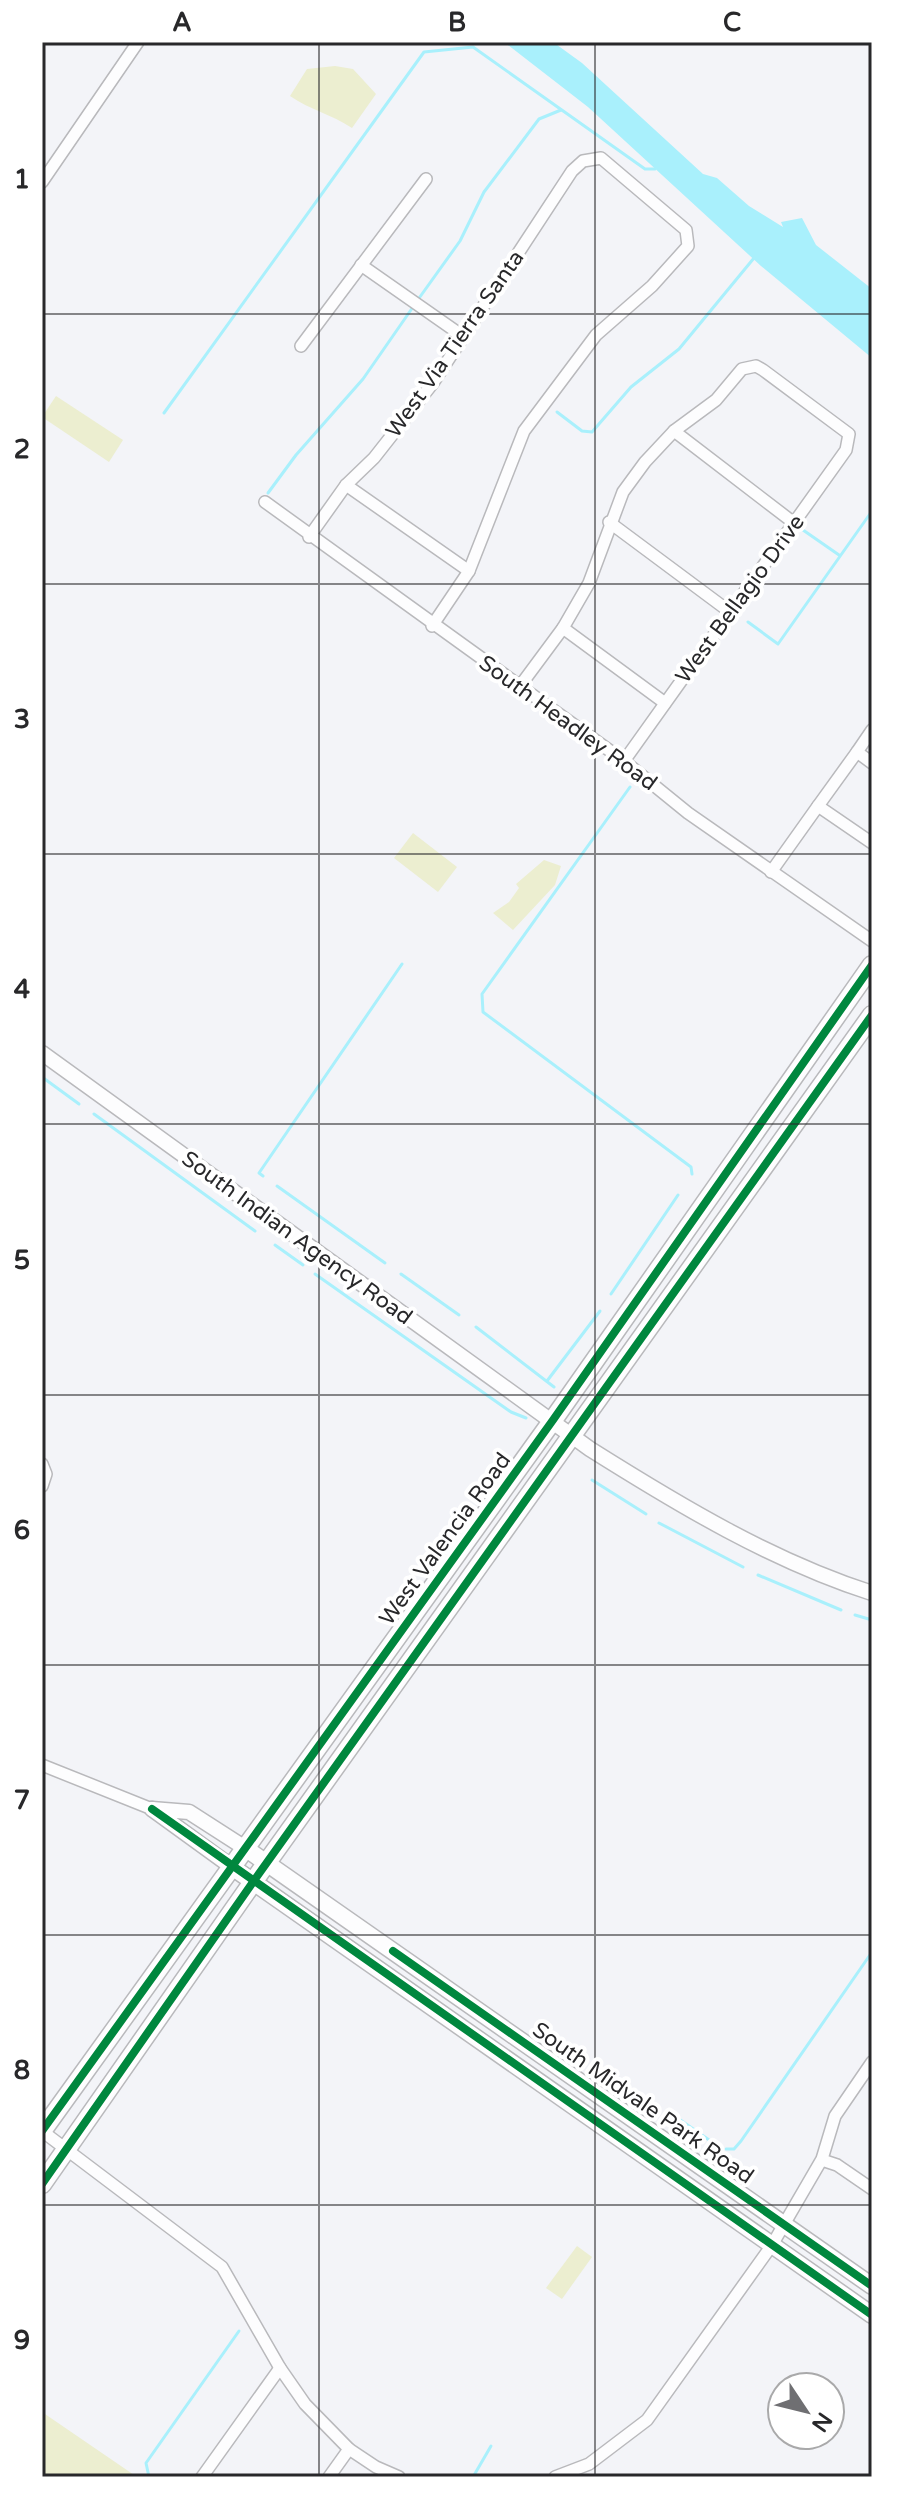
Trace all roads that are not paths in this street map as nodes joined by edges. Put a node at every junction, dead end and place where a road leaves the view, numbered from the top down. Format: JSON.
{"nodes":[{"id":1,"x":138,"y":42,"type":"edge"},
{"id":2,"x":426,"y":179,"type":"dead end"},
{"id":3,"x":42,"y":182,"type":"edge"},
{"id":4,"x":361,"y":265,"type":"junction"},
{"id":5,"x":464,"y":337,"type":"junction"},
{"id":6,"x":301,"y":346,"type":"dead end"},
{"id":7,"x":674,"y":431,"type":"junction"},
{"id":8,"x":346,"y":485,"type":"junction"},
{"id":9,"x":265,"y":502,"type":"dead end"},
{"id":10,"x":609,"y":522,"type":"junction"},
{"id":11,"x":794,"y":523,"type":"junction"},
{"id":12,"x":309,"y":537,"type":"junction"},
{"id":13,"x":469,"y":571,"type":"junction"},
{"id":14,"x":730,"y":612,"type":"junction"},
{"id":15,"x":432,"y":626,"type":"junction"},
{"id":16,"x":563,"y":628,"type":"junction"},
{"id":17,"x":520,"y":686,"type":"junction"},
{"id":18,"x":665,"y":703,"type":"junction"},
{"id":19,"x":872,"y":730,"type":"edge"},
{"id":20,"x":857,"y":752,"type":"junction"},
{"id":21,"x":624,"y":761,"type":"junction"},
{"id":22,"x":872,"y":763,"type":"edge"},
{"id":23,"x":818,"y":806,"type":"junction"},
{"id":24,"x":872,"y":843,"type":"edge"},
{"id":25,"x":771,"y":872,"type":"junction"},
{"id":26,"x":872,"y":941,"type":"edge"},
{"id":27,"x":872,"y":965,"type":"edge"},
{"id":28,"x":872,"y":1015,"type":"edge"},
{"id":29,"x":42,"y":1053,"type":"edge"},
{"id":30,"x":703,"y":1207,"type":"junction"},
{"id":31,"x":724,"y":1223,"type":"junction"},
{"id":32,"x":553,"y":1420,"type":"junction"},
{"id":33,"x":573,"y":1435,"type":"junction"},
{"id":34,"x":42,"y":1464,"type":"edge"},
{"id":35,"x":42,"y":1486,"type":"edge"},
{"id":36,"x":872,"y":1593,"type":"edge"},
{"id":37,"x":404,"y":1627,"type":"junction"},
{"id":38,"x":424,"y":1642,"type":"junction"},
{"id":39,"x":42,"y":1765,"type":"edge"},
{"id":40,"x":152,"y":1809,"type":"junction"},
{"id":41,"x":245,"y":1848,"type":"junction"},
{"id":42,"x":266,"y":1863,"type":"junction"},
{"id":43,"x":232,"y":1867,"type":"junction"},
{"id":44,"x":253,"y":1882,"type":"junction"},
{"id":45,"x":872,"y":2062,"type":"edge"},
{"id":46,"x":42,"y":2131,"type":"edge"},
{"id":47,"x":67,"y":2149,"type":"junction"},
{"id":48,"x":822,"y":2160,"type":"junction"},
{"id":49,"x":42,"y":2184,"type":"edge"},
{"id":50,"x":872,"y":2189,"type":"edge"},
{"id":51,"x":778,"y":2234,"type":"junction"},
{"id":52,"x":872,"y":2286,"type":"edge"},
{"id":53,"x":872,"y":2315,"type":"edge"},
{"id":54,"x":280,"y":2368,"type":"junction"},
{"id":55,"x":349,"y":2449,"type":"junction"},
{"id":56,"x":202,"y":2477,"type":"edge"},
{"id":57,"x":329,"y":2477,"type":"edge"},
{"id":58,"x":399,"y":2477,"type":"edge"},
{"id":59,"x":555,"y":2477,"type":"edge"}],
"edges":[{"from":1,"to":3,"type":"street"},
{"from":2,"to":4,"type":"street"},
{"from":4,"to":5,"type":"street"},
{"from":4,"to":6,"type":"street"},
{"from":5,"to":8,"type":"street","name":"West Via Tierra Santa"},
{"from":5,"to":13,"type":"street","name":"West Via Tierra Santa"},
{"from":7,"to":10,"type":"street"},
{"from":7,"to":11,"type":"street"},
{"from":7,"to":11,"type":"street","name":"West Bellagio Drive"},
{"from":8,"to":12,"type":"street","name":"West Via Tierra Santa"},
{"from":8,"to":13,"type":"street"},
{"from":9,"to":12,"type":"street","name":"South Headley Road"},
{"from":10,"to":14,"type":"street"},
{"from":10,"to":16,"type":"street"},
{"from":11,"to":14,"type":"street","name":"West Bellagio Drive"},
{"from":12,"to":15,"type":"street","name":"South Headley Road"},
{"from":13,"to":15,"type":"street"},
{"from":14,"to":18,"type":"street","name":"West Bellagio Drive"},
{"from":15,"to":17,"type":"street","name":"South Headley Road"},
{"from":16,"to":17,"type":"street"},
{"from":16,"to":18,"type":"street"},
{"from":17,"to":21,"type":"street","name":"South Headley Road"},
{"from":18,"to":21,"type":"street","name":"West Bellagio Drive"},
{"from":19,"to":20,"type":"street"},
{"from":20,"to":22,"type":"street"},
{"from":20,"to":23,"type":"street"},
{"from":21,"to":25,"type":"street","name":"South Headley Road"},
{"from":23,"to":24,"type":"street"},
{"from":23,"to":25,"type":"street"},
{"from":25,"to":26,"type":"street","name":"South Headley Road"},
{"from":27,"to":30,"type":"main road","name":"West Valencia Road"},
{"from":28,"to":31,"type":"main road","name":"West Valencia Road"},
{"from":29,"to":32,"type":"street","name":"South Indian Agency Road"},
{"from":30,"to":31,"type":"main road"},
{"from":30,"to":32,"type":"main road","name":"West Valencia Road"},
{"from":31,"to":33,"type":"main road","name":"West Valencia Road"},
{"from":32,"to":33,"type":"street","name":"South Indian Agency Road"},
{"from":32,"to":37,"type":"main road","name":"West Valencia Road"},
{"from":33,"to":36,"type":"street","name":"South Indian Agency Road"},
{"from":33,"to":38,"type":"main road","name":"West Valencia Road"},
{"from":34,"to":35,"type":"street"},
{"from":37,"to":38,"type":"main road"},
{"from":37,"to":41,"type":"main road","name":"West Valencia Road"},
{"from":38,"to":42,"type":"main road","name":"West Valencia Road"},
{"from":39,"to":40,"type":"street","name":"South Midvale Park Road"},
{"from":40,"to":41,"type":"street","name":"South Midvale Park Road"},
{"from":40,"to":43,"type":"street","name":"South Midvale Park Road"},
{"from":41,"to":42,"type":"main road","name":"South Midvale Park Road"},
{"from":41,"to":43,"type":"main road","name":"West Valencia Road"},
{"from":42,"to":44,"type":"main road","name":"West Valencia Road"},
{"from":42,"to":51,"type":"main road","name":"South Midvale Park Road"},
{"from":43,"to":44,"type":"main road","name":"South Midvale Park Road"},
{"from":43,"to":46,"type":"main road","name":"West Valencia Road"},
{"from":44,"to":47,"type":"main road","name":"West Valencia Road"},
{"from":44,"to":51,"type":"main road","name":"South Midvale Park Road"},
{"from":45,"to":48,"type":"street"},
{"from":46,"to":47,"type":"street"},
{"from":47,"to":49,"type":"main road","name":"West Valencia Road"},
{"from":47,"to":54,"type":"street"},
{"from":48,"to":50,"type":"street"},
{"from":48,"to":51,"type":"street"},
{"from":51,"to":52,"type":"main road","name":"South Midvale Park Road"},
{"from":51,"to":53,"type":"main road","name":"South Midvale Park Road"},
{"from":51,"to":59,"type":"street"},
{"from":54,"to":55,"type":"street"},
{"from":54,"to":56,"type":"street"},
{"from":55,"to":57,"type":"street"},
{"from":55,"to":58,"type":"street"}]}
